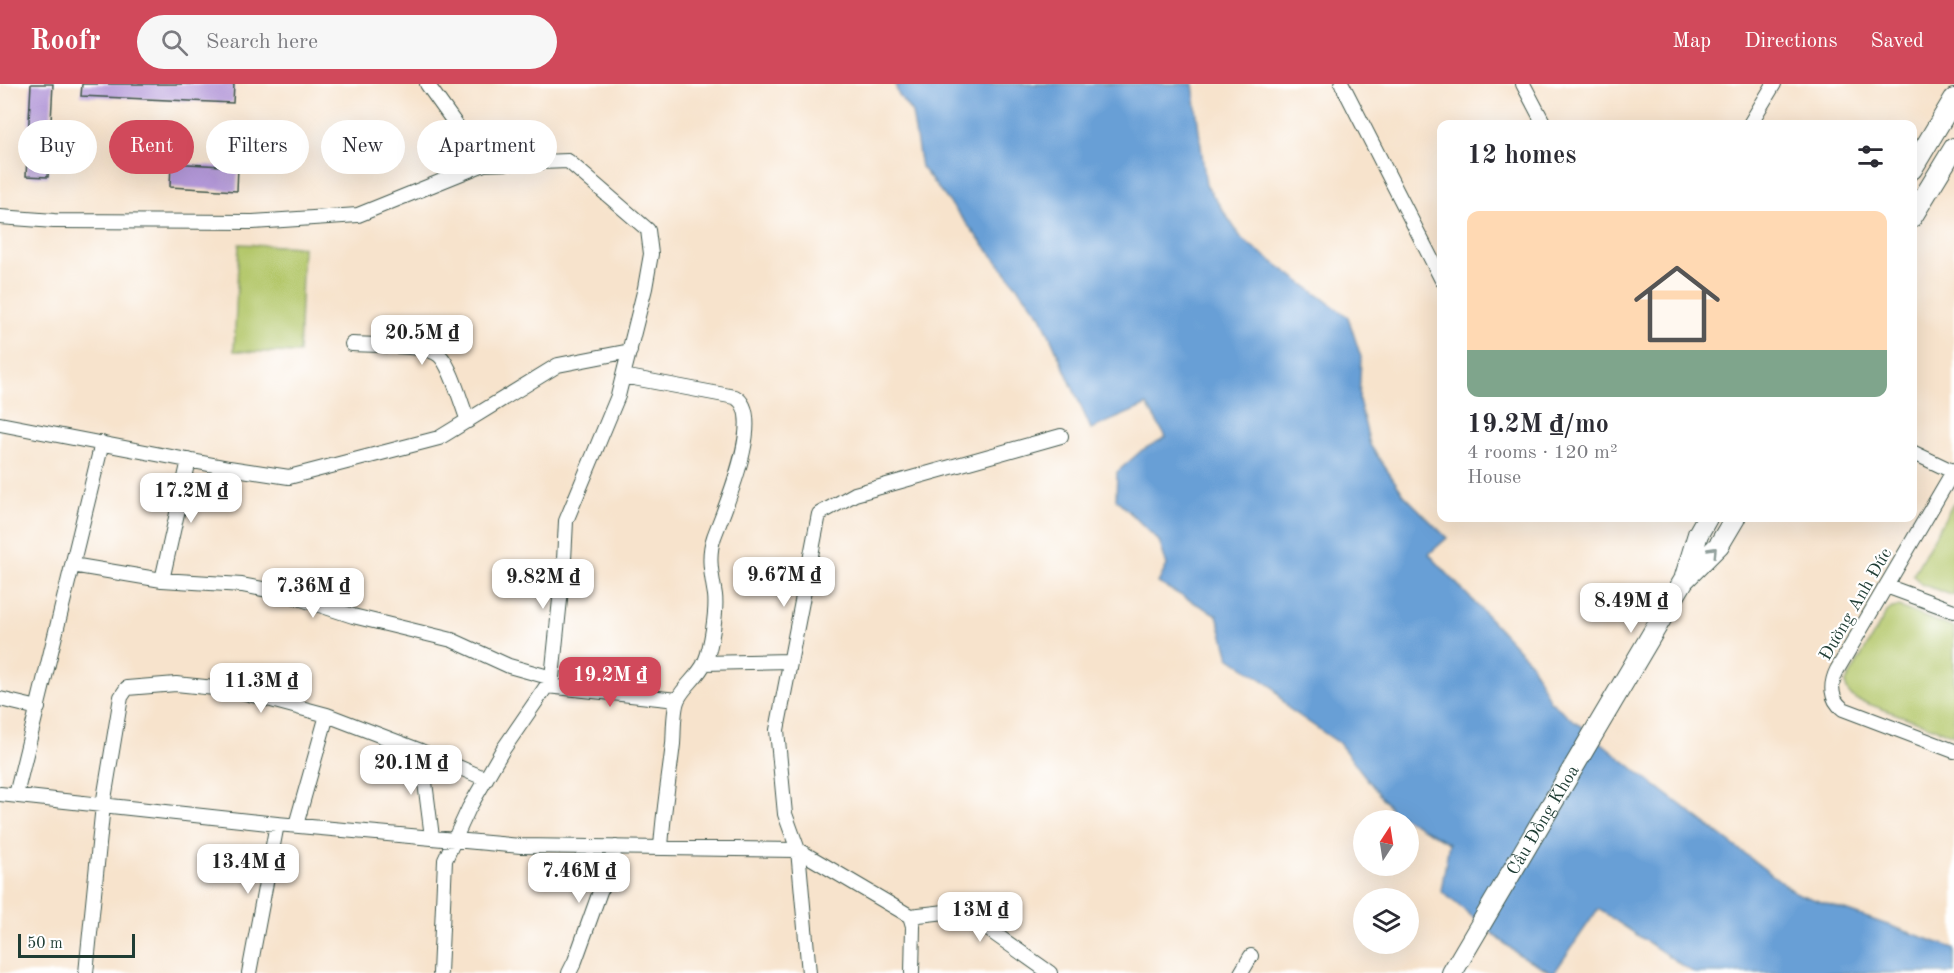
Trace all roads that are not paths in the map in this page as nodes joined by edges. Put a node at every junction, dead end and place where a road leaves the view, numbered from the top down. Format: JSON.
{"nodes":[{"id":1,"x":428,"y":84,"type":"edge"},
{"id":2,"x":1342,"y":84,"type":"edge"},
{"id":3,"x":1523,"y":84,"type":"edge"},
{"id":4,"x":1774,"y":84,"type":"edge"},
{"id":5,"x":1954,"y":99,"type":"edge"},
{"id":6,"x":453,"y":120,"type":"edge"},
{"id":7,"x":1542,"y":120,"type":"edge"},
{"id":8,"x":1752,"y":120,"type":"edge"},
{"id":9,"x":1954,"y":148,"type":"edge"},
{"id":10,"x":557,"y":161,"type":"edge"},
{"id":11,"x":1917,"y":162,"type":"edge"},
{"id":12,"x":459,"y":174,"type":"edge"},
{"id":13,"x":1917,"y":209,"type":"edge"},
{"id":14,"x":0,"y":217,"type":"edge"},
{"id":15,"x":1437,"y":270,"type":"edge"},
{"id":16,"x":352,"y":344,"type":"dead end"},
{"id":17,"x":630,"y":351,"type":"junction"},
{"id":18,"x":623,"y":376,"type":"junction"},
{"id":19,"x":468,"y":421,"type":"junction"},
{"id":20,"x":0,"y":424,"type":"edge"},
{"id":21,"x":1061,"y":436,"type":"dead end"},
{"id":22,"x":102,"y":443,"type":"junction"},
{"id":23,"x":1917,"y":454,"type":"edge"},
{"id":24,"x":189,"y":460,"type":"junction"},
{"id":25,"x":1954,"y":472,"type":"edge"},
{"id":26,"x":1705,"y":522,"type":"edge"},
{"id":27,"x":1733,"y":522,"type":"edge"},
{"id":28,"x":72,"y":565,"type":"junction"},
{"id":29,"x":162,"y":580,"type":"junction"},
{"id":30,"x":1684,"y":580,"type":"junction"},
{"id":31,"x":1886,"y":586,"type":"junction"},
{"id":32,"x":1954,"y":611,"type":"edge"},
{"id":33,"x":790,"y":661,"type":"junction"},
{"id":34,"x":704,"y":663,"type":"junction"},
{"id":35,"x":549,"y":682,"type":"junction"},
{"id":36,"x":0,"y":699,"type":"edge"},
{"id":37,"x":677,"y":700,"type":"junction"},
{"id":38,"x":38,"y":708,"type":"junction"},
{"id":39,"x":327,"y":715,"type":"junction"},
{"id":40,"x":421,"y":751,"type":"junction"},
{"id":41,"x":1954,"y":751,"type":"edge"},
{"id":42,"x":486,"y":779,"type":"junction"},
{"id":43,"x":0,"y":794,"type":"edge"},
{"id":44,"x":16,"y":795,"type":"junction"},
{"id":45,"x":103,"y":805,"type":"junction"},
{"id":46,"x":277,"y":824,"type":"junction"},
{"id":47,"x":296,"y":825,"type":"junction"},
{"id":48,"x":432,"y":837,"type":"junction"},
{"id":49,"x":454,"y":839,"type":"junction"},
{"id":50,"x":616,"y":847,"type":"junction"},
{"id":51,"x":661,"y":848,"type":"junction"},
{"id":52,"x":798,"y":850,"type":"junction"},
{"id":53,"x":910,"y":916,"type":"junction"},
{"id":54,"x":1251,"y":956,"type":"dead end"},
{"id":55,"x":86,"y":973,"type":"edge"},
{"id":56,"x":249,"y":973,"type":"edge"},
{"id":57,"x":440,"y":973,"type":"edge"},
{"id":58,"x":569,"y":973,"type":"edge"},
{"id":59,"x":809,"y":973,"type":"edge"},
{"id":60,"x":912,"y":973,"type":"edge"},
{"id":61,"x":1050,"y":973,"type":"edge"},
{"id":62,"x":1241,"y":973,"type":"edge"},
{"id":63,"x":1452,"y":973,"type":"edge"}],
"edges":[{"from":1,"to":6,"type":"street"},
{"from":2,"to":15,"type":"street"},
{"from":3,"to":7,"type":"street"},
{"from":4,"to":8,"type":"street"},
{"from":5,"to":11,"type":"main road"},
{"from":9,"to":13,"type":"main road"},
{"from":10,"to":17,"type":"street"},
{"from":12,"to":14,"type":"street"},
{"from":16,"to":19,"type":"street"},
{"from":17,"to":18,"type":"street"},
{"from":17,"to":19,"type":"street"},
{"from":18,"to":34,"type":"street"},
{"from":18,"to":35,"type":"street"},
{"from":19,"to":24,"type":"street"},
{"from":20,"to":22,"type":"street"},
{"from":21,"to":33,"type":"street"},
{"from":22,"to":24,"type":"street"},
{"from":22,"to":28,"type":"street"},
{"from":23,"to":25,"type":"street"},
{"from":24,"to":29,"type":"street"},
{"from":25,"to":31,"type":"street","name":"Đường Anh Đức"},
{"from":26,"to":30,"type":"main road"},
{"from":30,"to":27,"type":"main road","one_way":true},
{"from":28,"to":29,"type":"street"},
{"from":28,"to":38,"type":"street"},
{"from":29,"to":35,"type":"street"},
{"from":30,"to":63,"type":"main road","name":"Cầu Đồng Khoa"},
{"from":31,"to":32,"type":"street"},
{"from":31,"to":41,"type":"street","name":"Đường Anh Đức"},
{"from":33,"to":34,"type":"street"},
{"from":33,"to":52,"type":"street"},
{"from":34,"to":37,"type":"street"},
{"from":35,"to":37,"type":"street"},
{"from":35,"to":42,"type":"street"},
{"from":36,"to":38,"type":"street"},
{"from":37,"to":51,"type":"street"},
{"from":38,"to":44,"type":"street"},
{"from":39,"to":40,"type":"street"},
{"from":39,"to":45,"type":"street"},
{"from":39,"to":47,"type":"street"},
{"from":40,"to":42,"type":"street"},
{"from":40,"to":48,"type":"street"},
{"from":42,"to":49,"type":"street"},
{"from":43,"to":44,"type":"street"},
{"from":44,"to":45,"type":"street"},
{"from":45,"to":46,"type":"street"},
{"from":45,"to":55,"type":"street"},
{"from":46,"to":47,"type":"street"},
{"from":46,"to":56,"type":"street"},
{"from":47,"to":48,"type":"street"},
{"from":48,"to":49,"type":"street"},
{"from":49,"to":50,"type":"street"},
{"from":49,"to":57,"type":"street"},
{"from":50,"to":51,"type":"street"},
{"from":50,"to":58,"type":"street"},
{"from":51,"to":52,"type":"street"},
{"from":52,"to":53,"type":"street"},
{"from":52,"to":59,"type":"street"},
{"from":53,"to":60,"type":"street"},
{"from":53,"to":61,"type":"street"},
{"from":54,"to":62,"type":"street"}]}
